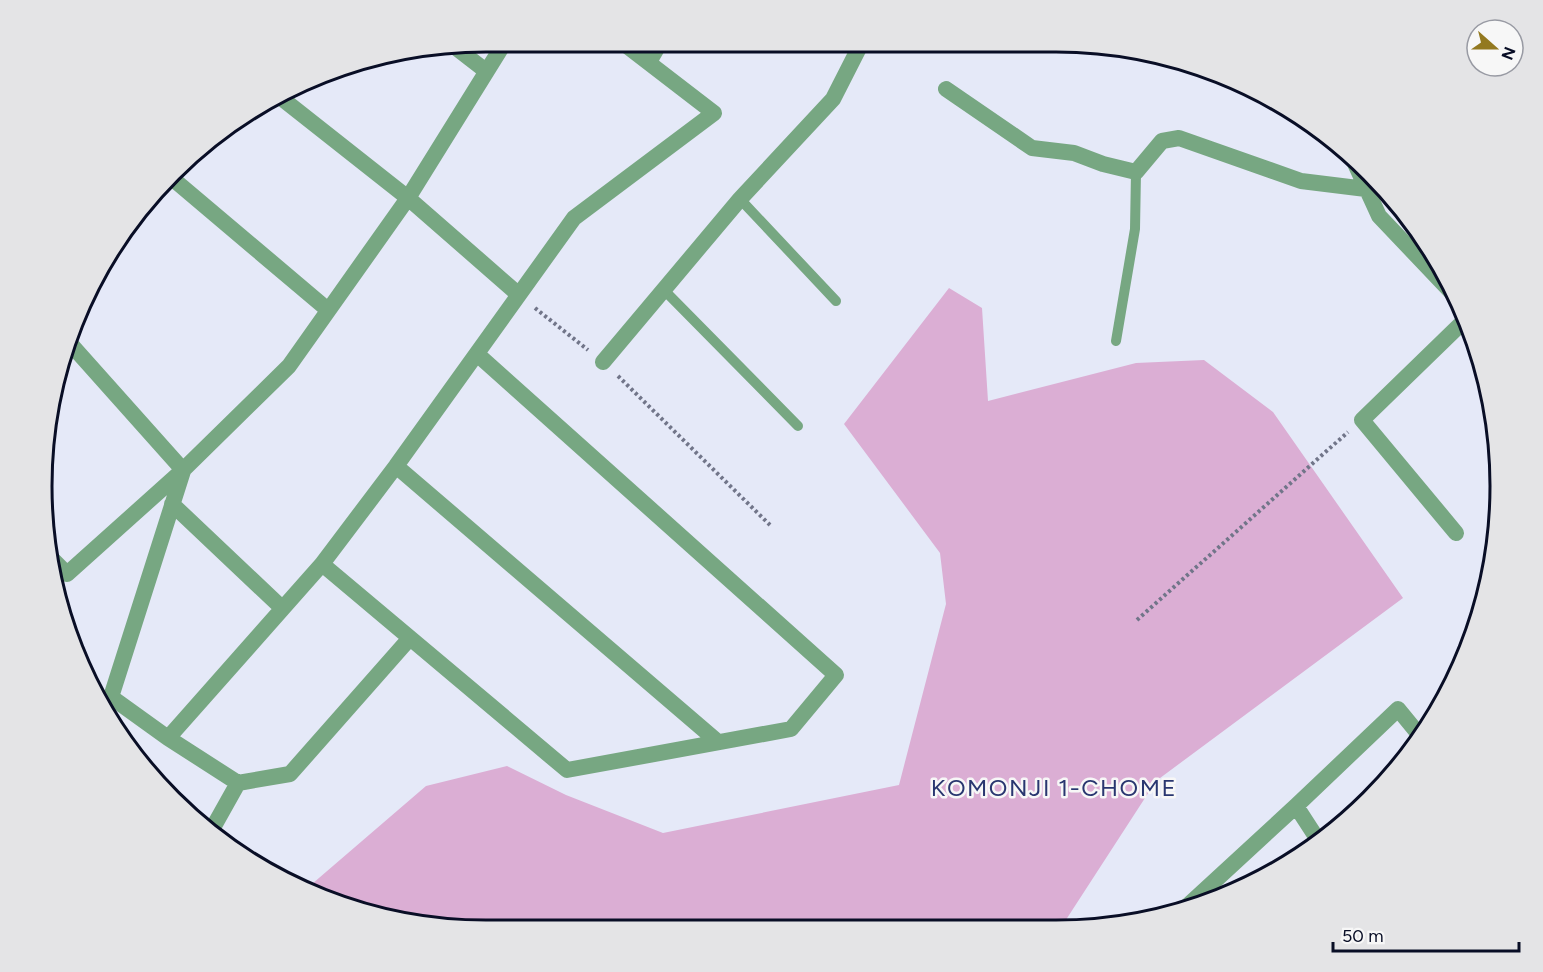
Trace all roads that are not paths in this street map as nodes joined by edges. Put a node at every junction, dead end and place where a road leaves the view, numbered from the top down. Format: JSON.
{"nodes":[{"id":1,"x":498,"y":52,"type":"edge"},
{"id":2,"x":635,"y":52,"type":"edge"},
{"id":3,"x":655,"y":52,"type":"edge"},
{"id":4,"x":857,"y":52,"type":"edge"},
{"id":5,"x":463,"y":53,"type":"edge"},
{"id":6,"x":649,"y":62,"type":"junction"},
{"id":7,"x":486,"y":71,"type":"junction"},
{"id":8,"x":946,"y":89,"type":"dead end"},
{"id":9,"x":286,"y":102,"type":"edge"},
{"id":10,"x":1136,"y":172,"type":"junction"},
{"id":11,"x":1360,"y":175,"type":"edge"},
{"id":12,"x":176,"y":182,"type":"edge"},
{"id":13,"x":1366,"y":189,"type":"junction"},
{"id":14,"x":408,"y":198,"type":"junction"},
{"id":15,"x":740,"y":199,"type":"junction"},
{"id":16,"x":1436,"y":276,"type":"edge"},
{"id":17,"x":664,"y":290,"type":"junction"},
{"id":18,"x":518,"y":294,"type":"junction"},
{"id":19,"x":836,"y":301,"type":"dead end"},
{"id":20,"x":328,"y":310,"type":"junction"},
{"id":21,"x":1460,"y":325,"type":"edge"},
{"id":22,"x":1116,"y":341,"type":"dead end"},
{"id":23,"x":75,"y":349,"type":"edge"},
{"id":24,"x":477,"y":354,"type":"junction"},
{"id":25,"x":603,"y":362,"type":"road end"},
{"id":26,"x":798,"y":426,"type":"dead end"},
{"id":27,"x":396,"y":466,"type":"junction"},
{"id":28,"x":183,"y":470,"type":"junction"},
{"id":29,"x":172,"y":504,"type":"junction"},
{"id":30,"x":1456,"y":533,"type":"dead end"},
{"id":31,"x":322,"y":564,"type":"junction"},
{"id":32,"x":60,"y":567,"type":"edge"},
{"id":33,"x":282,"y":608,"type":"junction"},
{"id":34,"x":410,"y":638,"type":"junction"},
{"id":35,"x":109,"y":699,"type":"edge"},
{"id":36,"x":112,"y":704,"type":"edge"},
{"id":37,"x":1415,"y":730,"type":"edge"},
{"id":38,"x":168,"y":738,"type":"junction"},
{"id":39,"x":718,"y":742,"type":"junction"},
{"id":40,"x":238,"y":783,"type":"junction"},
{"id":41,"x":1296,"y":806,"type":"junction"},
{"id":42,"x":215,"y":824,"type":"edge"},
{"id":43,"x":1315,"y":835,"type":"edge"},
{"id":44,"x":1200,"y":895,"type":"edge"}],
"edges":[{"from":1,"to":7,"type":"street"},
{"from":2,"to":6,"type":"street"},
{"from":3,"to":6,"type":"street"},
{"from":4,"to":15,"type":"street"},
{"from":5,"to":7,"type":"street"},
{"from":6,"to":18,"type":"street"},
{"from":7,"to":14,"type":"street"},
{"from":8,"to":10,"type":"street"},
{"from":9,"to":14,"type":"street"},
{"from":10,"to":13,"type":"street"},
{"from":10,"to":22,"type":"lane"},
{"from":11,"to":13,"type":"street"},
{"from":12,"to":20,"type":"street"},
{"from":13,"to":16,"type":"street"},
{"from":14,"to":18,"type":"street"},
{"from":14,"to":20,"type":"street"},
{"from":15,"to":17,"type":"street"},
{"from":15,"to":19,"type":"lane"},
{"from":17,"to":25,"type":"street"},
{"from":17,"to":26,"type":"lane"},
{"from":18,"to":24,"type":"street"},
{"from":20,"to":28,"type":"street"},
{"from":21,"to":30,"type":"street"},
{"from":23,"to":28,"type":"street"},
{"from":24,"to":27,"type":"street"},
{"from":24,"to":39,"type":"street"},
{"from":27,"to":31,"type":"street"},
{"from":27,"to":39,"type":"street"},
{"from":28,"to":29,"type":"street"},
{"from":28,"to":32,"type":"street"},
{"from":29,"to":33,"type":"street"},
{"from":29,"to":35,"type":"street"},
{"from":31,"to":33,"type":"street"},
{"from":31,"to":34,"type":"street"},
{"from":33,"to":38,"type":"street"},
{"from":34,"to":39,"type":"street"},
{"from":34,"to":40,"type":"street"},
{"from":36,"to":38,"type":"street"},
{"from":37,"to":41,"type":"street"},
{"from":38,"to":40,"type":"street"},
{"from":40,"to":42,"type":"street"},
{"from":41,"to":43,"type":"street"},
{"from":41,"to":44,"type":"street"}]}
